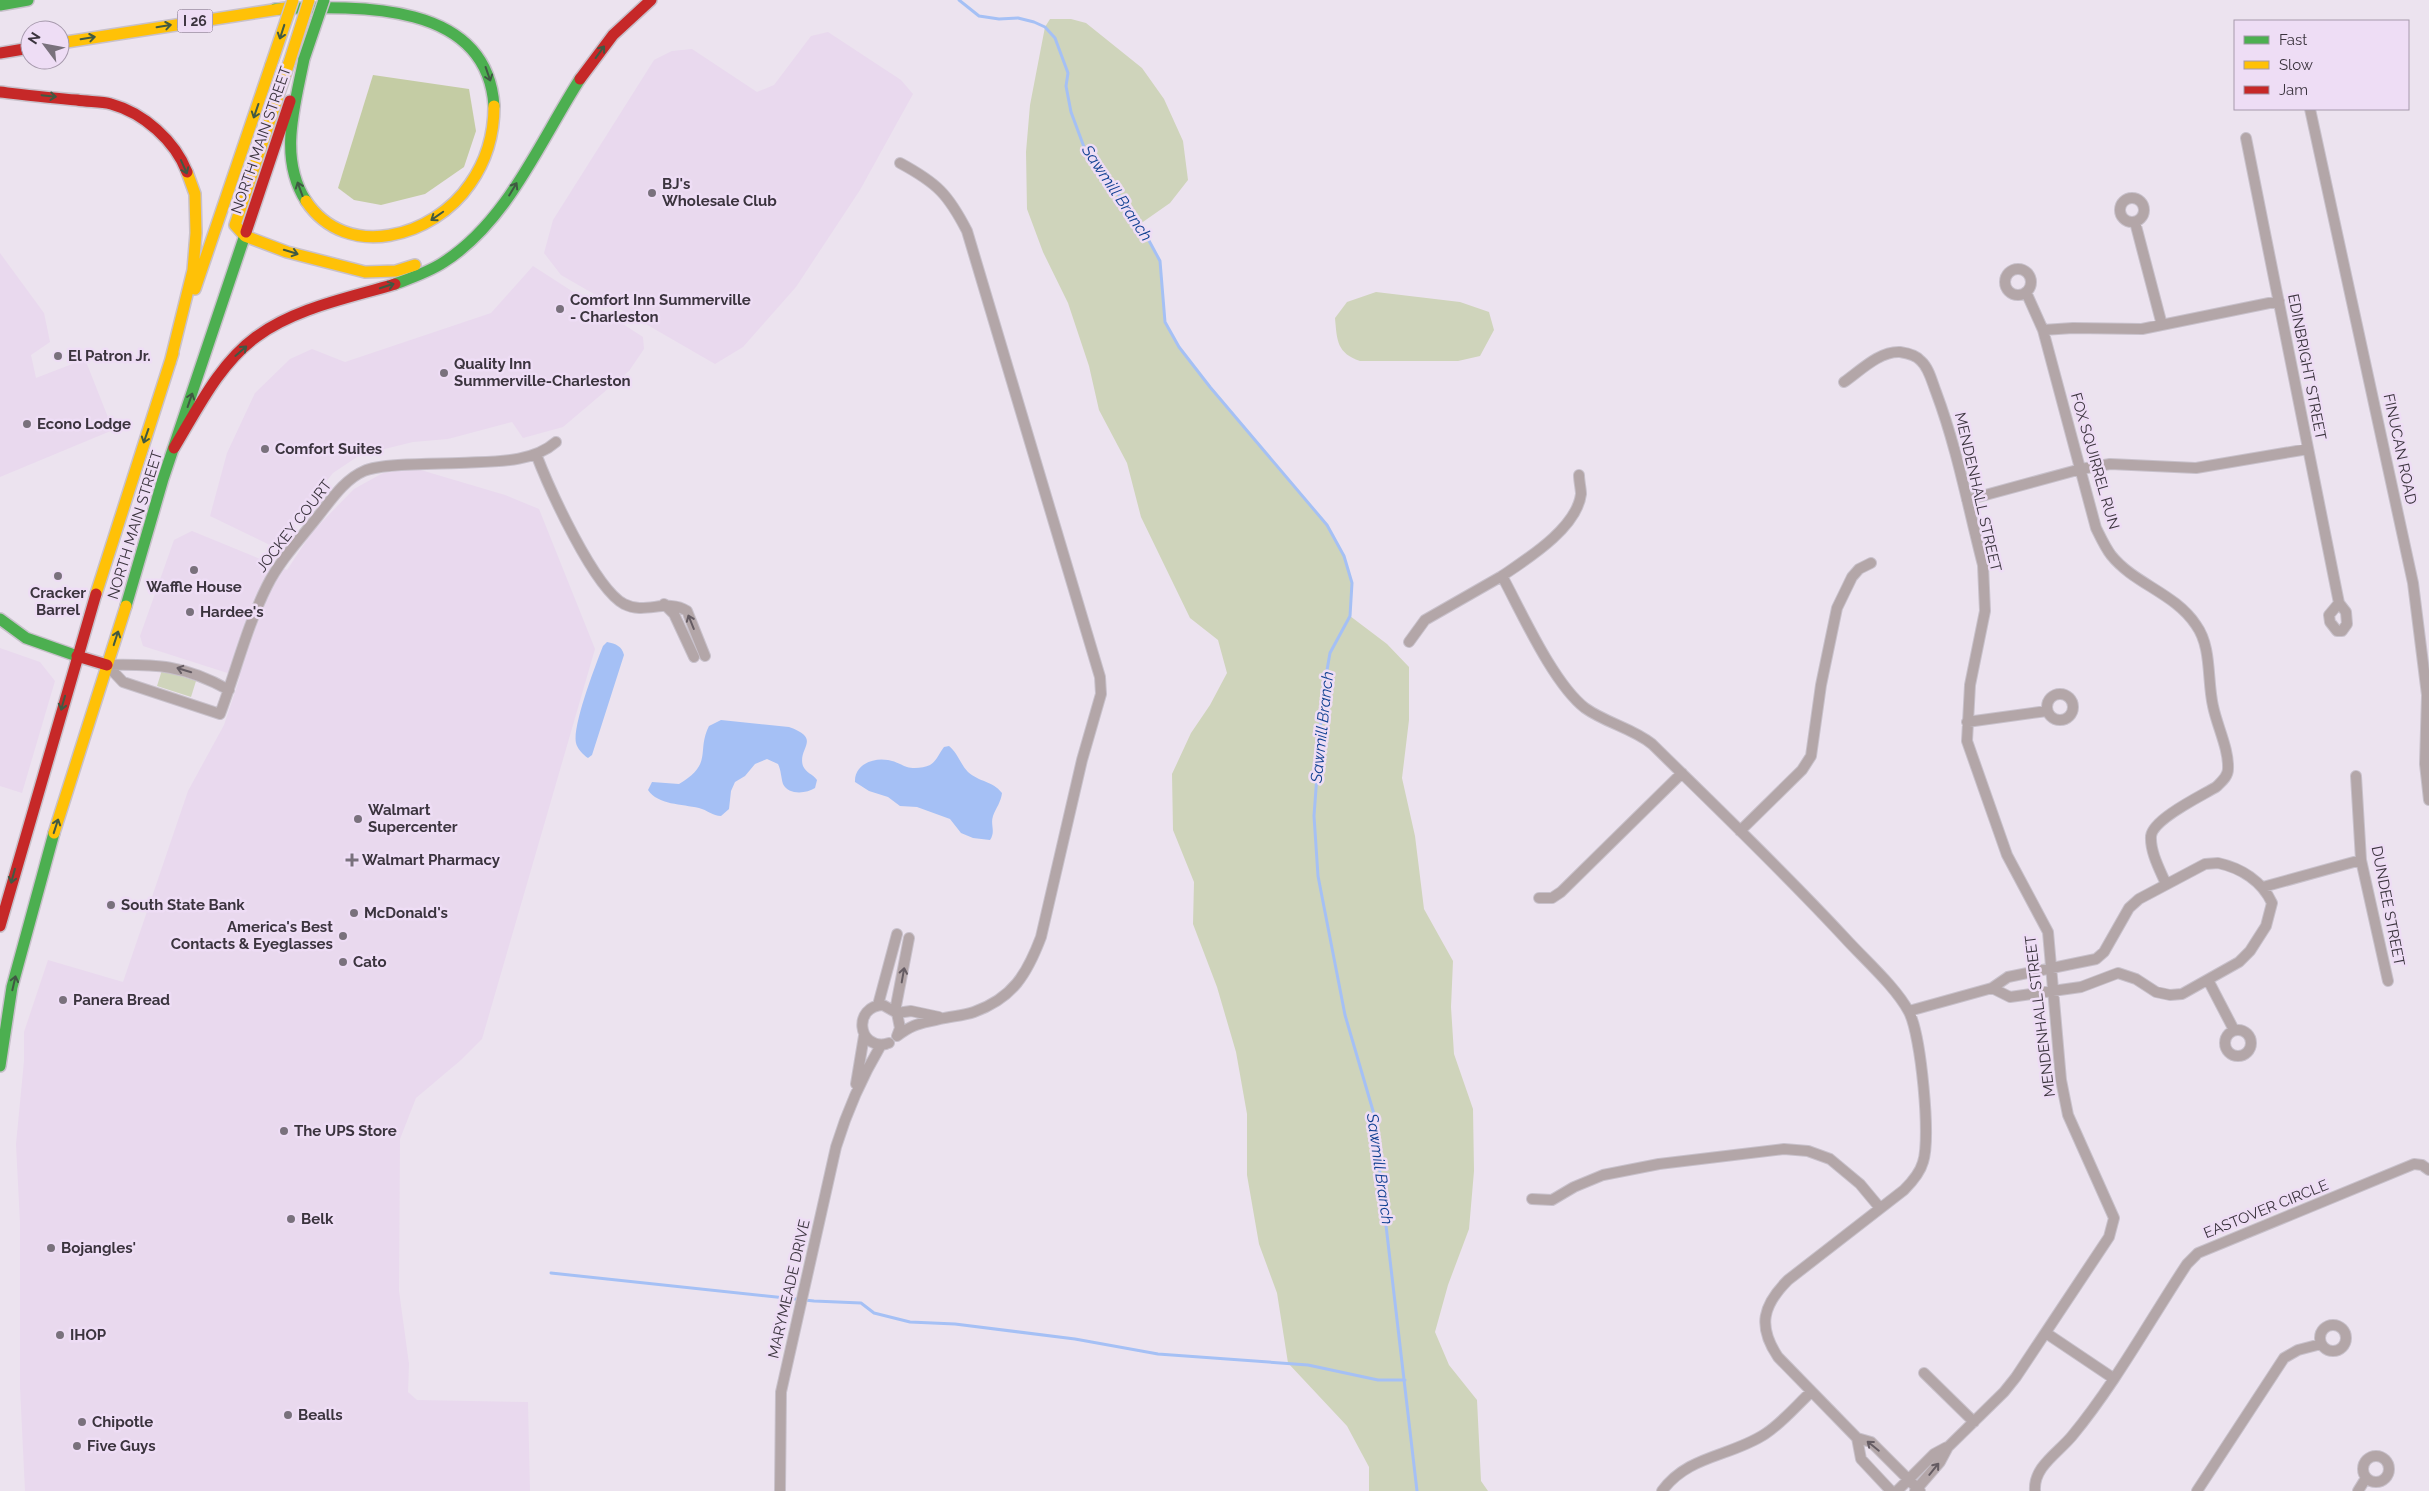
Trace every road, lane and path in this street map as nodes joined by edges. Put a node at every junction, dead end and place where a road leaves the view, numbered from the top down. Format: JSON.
{"nodes":[{"id":1,"x":28,"y":0,"type":"edge"},
{"id":2,"x":293,"y":0,"type":"edge"},
{"id":3,"x":310,"y":0,"type":"edge"},
{"id":4,"x":324,"y":0,"type":"edge"},
{"id":5,"x":341,"y":0,"type":"edge"},
{"id":6,"x":651,"y":0,"type":"edge"},
{"id":7,"x":0,"y":5,"type":"edge"},
{"id":8,"x":275,"y":9,"type":"junction"},
{"id":9,"x":70,"y":41,"type":"edge"},
{"id":10,"x":20,"y":50,"type":"edge"},
{"id":11,"x":0,"y":53,"type":"edge"},
{"id":12,"x":304,"y":60,"type":"junction"},
{"id":13,"x":0,"y":92,"type":"edge"},
{"id":14,"x":2310,"y":110,"type":"edge"},
{"id":15,"x":2246,"y":138,"type":"dead end"},
{"id":16,"x":900,"y":163,"type":"dead end"},
{"id":17,"x":2135,"y":222,"type":"dead end"},
{"id":18,"x":480,"y":230,"type":"junction"},
{"id":19,"x":245,"y":236,"type":"junction"},
{"id":20,"x":2026,"y":292,"type":"dead end"},
{"id":21,"x":2279,"y":302,"type":"junction"},
{"id":22,"x":2162,"y":325,"type":"junction"},
{"id":23,"x":2043,"y":330,"type":"junction"},
{"id":24,"x":170,"y":363,"type":"junction"},
{"id":25,"x":1844,"y":382,"type":"dead end"},
{"id":26,"x":556,"y":442,"type":"dead end"},
{"id":27,"x":174,"y":448,"type":"junction"},
{"id":28,"x":2308,"y":449,"type":"junction"},
{"id":29,"x":536,"y":454,"type":"junction"},
{"id":30,"x":2081,"y":469,"type":"junction"},
{"id":31,"x":1579,"y":475,"type":"dead end"},
{"id":32,"x":1966,"y":500,"type":"junction"},
{"id":33,"x":1871,"y":562,"type":"dead end"},
{"id":34,"x":1502,"y":576,"type":"junction"},
{"id":35,"x":2340,"y":603,"type":"dead end"},
{"id":36,"x":664,"y":604,"type":"junction"},
{"id":37,"x":0,"y":619,"type":"edge"},
{"id":38,"x":1409,"y":642,"type":"dead end"},
{"id":39,"x":77,"y":656,"type":"junction"},
{"id":40,"x":705,"y":656,"type":"dead end"},
{"id":41,"x":694,"y":658,"type":"dead end"},
{"id":42,"x":107,"y":665,"type":"junction"},
{"id":43,"x":229,"y":690,"type":"junction"},
{"id":44,"x":2047,"y":711,"type":"dead end"},
{"id":45,"x":1968,"y":722,"type":"junction"},
{"id":46,"x":1682,"y":773,"type":"junction"},
{"id":47,"x":2356,"y":776,"type":"dead end"},
{"id":48,"x":2429,"y":800,"type":"edge"},
{"id":49,"x":1740,"y":831,"type":"junction"},
{"id":50,"x":2361,"y":860,"type":"junction"},
{"id":51,"x":2166,"y":884,"type":"junction"},
{"id":52,"x":2263,"y":887,"type":"junction"},
{"id":53,"x":1539,"y":898,"type":"dead end"},
{"id":54,"x":0,"y":926,"type":"edge"},
{"id":55,"x":897,"y":934,"type":"dead end"},
{"id":56,"x":909,"y":938,"type":"dead end"},
{"id":57,"x":2051,"y":969,"type":"junction"},
{"id":58,"x":2208,"y":980,"type":"junction"},
{"id":59,"x":2388,"y":980,"type":"dead end"},
{"id":60,"x":1992,"y":988,"type":"junction"},
{"id":61,"x":2053,"y":990,"type":"junction"},
{"id":62,"x":878,"y":1005,"type":"junction"},
{"id":63,"x":1909,"y":1011,"type":"junction"},
{"id":64,"x":896,"y":1012,"type":"junction"},
{"id":65,"x":949,"y":1017,"type":"junction"},
{"id":66,"x":2234,"y":1030,"type":"dead end"},
{"id":67,"x":864,"y":1036,"type":"junction"},
{"id":68,"x":897,"y":1036,"type":"junction"},
{"id":69,"x":889,"y":1043,"type":"junction"},
{"id":70,"x":0,"y":1066,"type":"edge"},
{"id":71,"x":854,"y":1098,"type":"junction"},
{"id":72,"x":2429,"y":1170,"type":"edge"},
{"id":73,"x":1532,"y":1199,"type":"dead end"},
{"id":74,"x":1880,"y":1208,"type":"junction"},
{"id":75,"x":2046,"y":1333,"type":"junction"},
{"id":76,"x":2321,"y":1344,"type":"dead end"},
{"id":77,"x":1924,"y":1373,"type":"dead end"},
{"id":78,"x":2113,"y":1378,"type":"junction"},
{"id":79,"x":1811,"y":1392,"type":"junction"},
{"id":80,"x":1974,"y":1422,"type":"junction"},
{"id":81,"x":1857,"y":1438,"type":"junction"},
{"id":82,"x":1948,"y":1447,"type":"junction"},
{"id":83,"x":2366,"y":1478,"type":"dead end"},
{"id":84,"x":1909,"y":1480,"type":"junction"},
{"id":85,"x":1917,"y":1490,"type":"edge"},
{"id":86,"x":780,"y":1491,"type":"edge"},
{"id":87,"x":1662,"y":1491,"type":"edge"},
{"id":88,"x":1891,"y":1491,"type":"edge"},
{"id":89,"x":1897,"y":1491,"type":"edge"},
{"id":90,"x":2035,"y":1491,"type":"edge"},
{"id":91,"x":2197,"y":1491,"type":"edge"},
{"id":92,"x":2358,"y":1491,"type":"edge"}],
"edges":[{"from":1,"to":7,"type":"main road"},
{"from":2,"to":24,"type":"main road","name":"NORTH MAIN STREET","one_way":true,"bridge":true},
{"from":3,"to":19,"type":"main road","bridge":true},
{"from":4,"to":12,"type":"main road","name":"NORTH MAIN STREET","bridge":true},
{"from":5,"to":8,"type":"main road","number":"I 26"},
{"from":18,"to":6,"type":"main road","one_way":true},
{"from":9,"to":8,"type":"main road","number":"I 26","one_way":true},
{"from":8,"to":12,"type":"main road","one_way":true},
{"from":10,"to":11,"type":"main road"},
{"from":12,"to":19,"type":"main road","name":"NORTH MAIN STREET"},
{"from":13,"to":24,"type":"main road","one_way":true},
{"from":14,"to":48,"type":"street","name":"FINUCAN ROAD"},
{"from":15,"to":21,"type":"street","name":"EDINBRIGHT STREET"},
{"from":16,"to":65,"type":"street"},
{"from":17,"to":22,"type":"street"},
{"from":19,"to":18,"type":"main road","one_way":true},
{"from":27,"to":18,"type":"main road","one_way":true},
{"from":27,"to":19,"type":"main road","name":"NORTH MAIN STREET","one_way":true},
{"from":20,"to":23,"type":"street","name":"FOX SQUIRREL RUN"},
{"from":21,"to":22,"type":"street"},
{"from":21,"to":28,"type":"street","name":"EDINBRIGHT STREET"},
{"from":22,"to":23,"type":"street"},
{"from":23,"to":30,"type":"street","name":"FOX SQUIRREL RUN"},
{"from":24,"to":39,"type":"main road","name":"NORTH MAIN STREET","one_way":true},
{"from":25,"to":32,"type":"street","name":"MENDENHALL STREET"},
{"from":26,"to":29,"type":"street","name":"JOCKEY COURT"},
{"from":42,"to":27,"type":"main road","name":"NORTH MAIN STREET","one_way":true},
{"from":28,"to":30,"type":"street"},
{"from":28,"to":35,"type":"street","name":"EDINBRIGHT STREET"},
{"from":29,"to":36,"type":"street"},
{"from":29,"to":43,"type":"street","name":"JOCKEY COURT"},
{"from":30,"to":32,"type":"street"},
{"from":30,"to":51,"type":"street","name":"FOX SQUIRREL RUN"},
{"from":31,"to":34,"type":"street"},
{"from":32,"to":45,"type":"street","name":"MENDENHALL STREET"},
{"from":33,"to":49,"type":"street"},
{"from":34,"to":38,"type":"street"},
{"from":34,"to":46,"type":"street"},
{"from":40,"to":36,"type":"street","one_way":true},
{"from":36,"to":41,"type":"street"},
{"from":37,"to":39,"type":"main road"},
{"from":39,"to":42,"type":"main road"},
{"from":39,"to":54,"type":"main road","name":"NORTH MAIN STREET","one_way":true},
{"from":43,"to":42,"type":"street","one_way":true},
{"from":42,"to":43,"type":"street","name":"JOCKEY COURT"},
{"from":70,"to":42,"type":"main road","name":"NORTH MAIN STREET","one_way":true},
{"from":44,"to":45,"type":"street"},
{"from":45,"to":57,"type":"street","name":"MENDENHALL STREET"},
{"from":46,"to":49,"type":"street"},
{"from":46,"to":53,"type":"street"},
{"from":47,"to":50,"type":"street","name":"DUNDEE STREET"},
{"from":49,"to":63,"type":"street"},
{"from":50,"to":52,"type":"street"},
{"from":50,"to":59,"type":"street","name":"DUNDEE STREET"},
{"from":51,"to":52,"type":"street"},
{"from":51,"to":57,"type":"street"},
{"from":52,"to":58,"type":"street"},
{"from":55,"to":62,"type":"street"},
{"from":64,"to":56,"type":"street","one_way":true},
{"from":57,"to":60,"type":"street"},
{"from":57,"to":61,"type":"street","name":"MENDENHALL STREET"},
{"from":58,"to":61,"type":"street"},
{"from":58,"to":66,"type":"street"},
{"from":60,"to":61,"type":"street"},
{"from":60,"to":63,"type":"street"},
{"from":61,"to":75,"type":"street","name":"MENDENHALL STREET"},
{"from":62,"to":64,"type":"street"},
{"from":62,"to":67,"type":"street"},
{"from":63,"to":74,"type":"street"},
{"from":64,"to":65,"type":"street"},
{"from":64,"to":68,"type":"street"},
{"from":65,"to":68,"type":"street"},
{"from":67,"to":69,"type":"street"},
{"from":67,"to":71,"type":"street","name":"MARYMEADE DRIVE"},
{"from":68,"to":69,"type":"street"},
{"from":69,"to":71,"type":"street","name":"MARYMEADE DRIVE"},
{"from":71,"to":86,"type":"street","name":"MARYMEADE DRIVE"},
{"from":72,"to":78,"type":"street","name":"EASTOVER CIRCLE"},
{"from":73,"to":74,"type":"street"},
{"from":74,"to":79,"type":"street"},
{"from":75,"to":78,"type":"street"},
{"from":75,"to":80,"type":"street","name":"MENDENHALL STREET"},
{"from":76,"to":91,"type":"street"},
{"from":77,"to":80,"type":"street"},
{"from":78,"to":90,"type":"street","name":"EASTOVER CIRCLE"},
{"from":79,"to":81,"type":"street"},
{"from":79,"to":87,"type":"street"},
{"from":80,"to":82,"type":"street","name":"MENDENHALL STREET"},
{"from":84,"to":81,"type":"street","one_way":true},
{"from":81,"to":88,"type":"street"},
{"from":82,"to":84,"type":"street","name":"MENDENHALL STREET"},
{"from":85,"to":82,"type":"street","name":"MENDENHALL STREET","one_way":true},
{"from":83,"to":92,"type":"street"},
{"from":84,"to":85,"type":"street"},
{"from":84,"to":89,"type":"street","name":"MENDENHALL STREET"}]}
